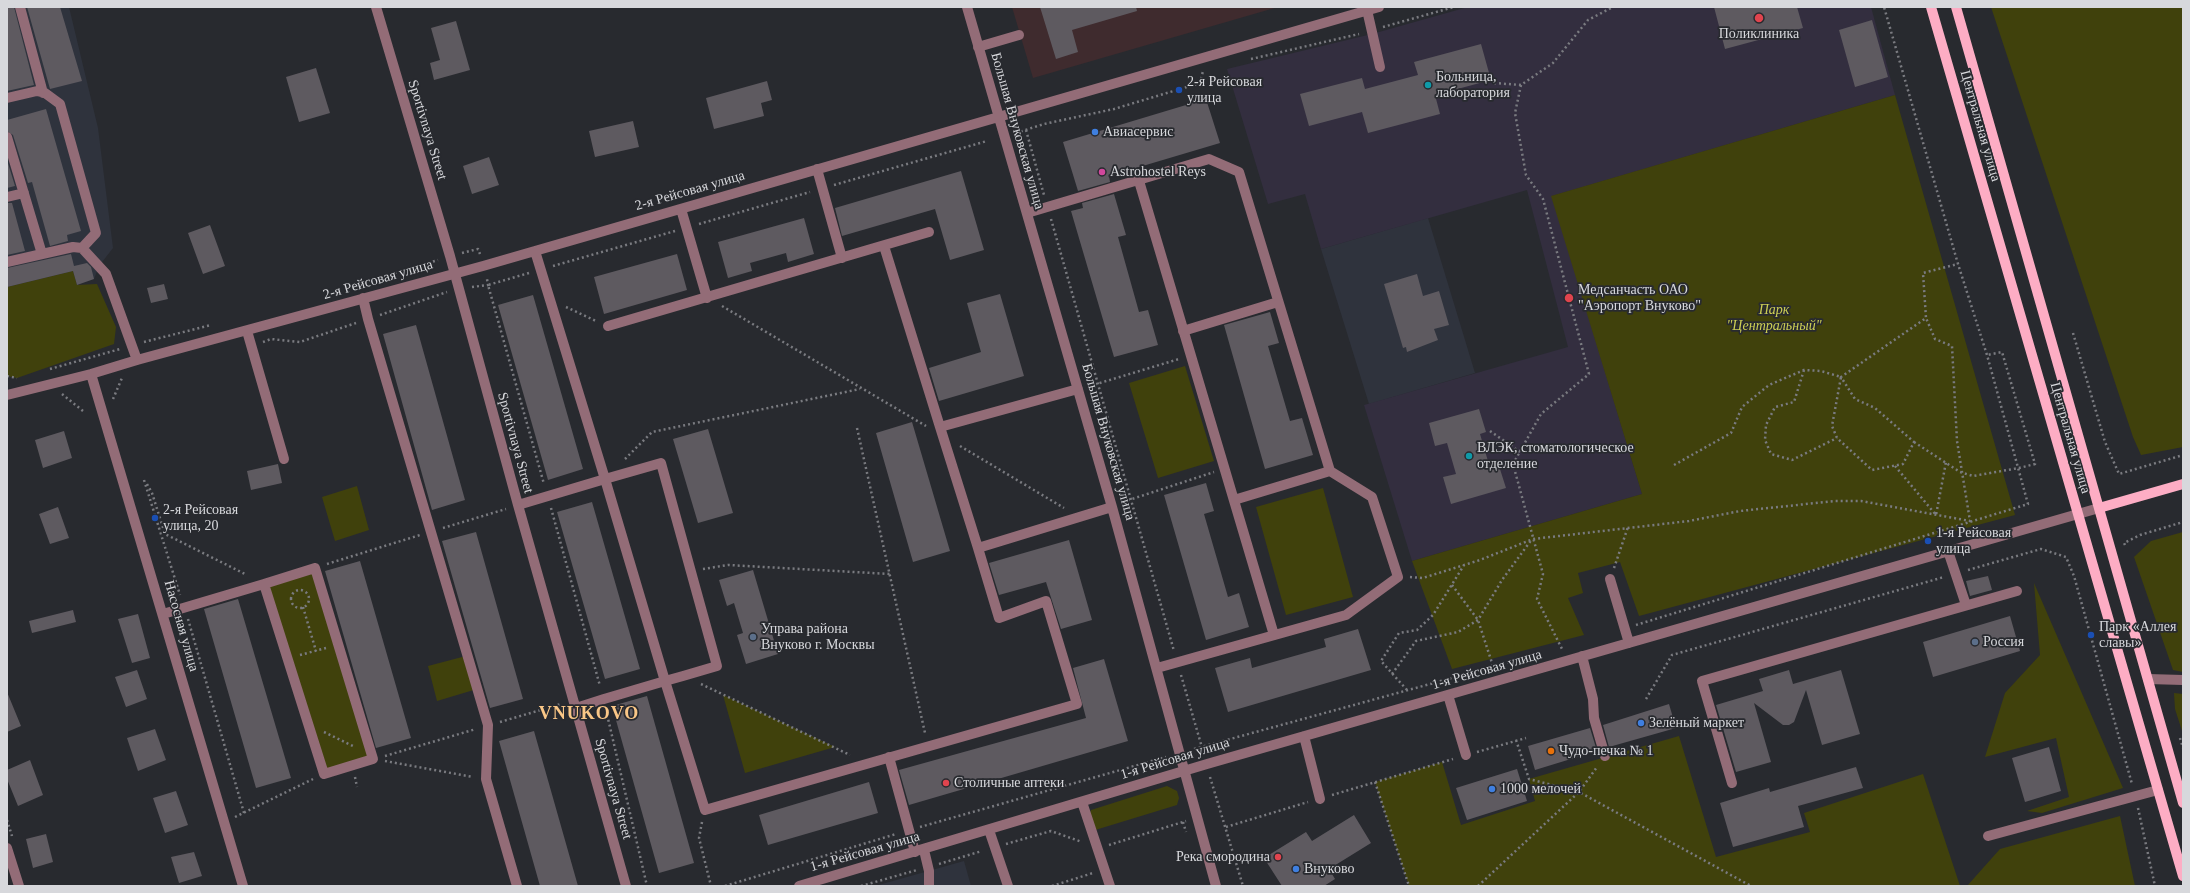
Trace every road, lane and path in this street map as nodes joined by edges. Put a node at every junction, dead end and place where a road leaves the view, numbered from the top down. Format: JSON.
{"nodes":[{"id":1,"x":20,"y":7,"type":"edge"},
{"id":2,"x":376,"y":7,"type":"edge"},
{"id":3,"x":967,"y":7,"type":"edge"},
{"id":4,"x":1379,"y":7,"type":"edge"},
{"id":5,"x":1454,"y":7,"type":"edge"},
{"id":6,"x":1613,"y":7,"type":"edge"},
{"id":7,"x":1884,"y":7,"type":"edge"},
{"id":8,"x":1931,"y":7,"type":"edge"},
{"id":9,"x":1956,"y":7,"type":"edge"},
{"id":10,"x":1367,"y":10,"type":"junction"},
{"id":11,"x":1372,"y":30,"type":"junction"},
{"id":12,"x":1019,"y":35,"type":"dead end"},
{"id":13,"x":978,"y":47,"type":"junction"},
{"id":14,"x":1249,"y":60,"type":"dead end"},
{"id":15,"x":1380,"y":67,"type":"dead end"},
{"id":16,"x":1204,"y":71,"type":"dead end"},
{"id":17,"x":1494,"y":83,"type":"dead end"},
{"id":18,"x":1521,"y":85,"type":"junction"},
{"id":19,"x":42,"y":93,"type":"junction"},
{"id":20,"x":7,"y":98,"type":"edge"},
{"id":21,"x":999,"y":117,"type":"junction"},
{"id":22,"x":1026,"y":130,"type":"junction"},
{"id":23,"x":1015,"y":133,"type":"dead end"},
{"id":24,"x":7,"y":137,"type":"edge"},
{"id":25,"x":987,"y":141,"type":"dead end"},
{"id":26,"x":9,"y":152,"type":"edge"},
{"id":27,"x":817,"y":169,"type":"junction"},
{"id":28,"x":1139,"y":181,"type":"junction"},
{"id":29,"x":822,"y":189,"type":"junction"},
{"id":30,"x":24,"y":193,"type":"junction"},
{"id":31,"x":7,"y":197,"type":"edge"},
{"id":32,"x":1048,"y":207,"type":"junction"},
{"id":33,"x":681,"y":208,"type":"junction"},
{"id":34,"x":1027,"y":213,"type":"junction"},
{"id":35,"x":686,"y":228,"type":"junction"},
{"id":36,"x":929,"y":232,"type":"dead end"},
{"id":37,"x":884,"y":246,"type":"junction"},
{"id":38,"x":82,"y":248,"type":"junction"},
{"id":39,"x":535,"y":250,"type":"junction"},
{"id":40,"x":42,"y":254,"type":"junction"},
{"id":41,"x":842,"y":258,"type":"junction"},
{"id":42,"x":7,"y":262,"type":"edge"},
{"id":43,"x":1958,"y":264,"type":"junction"},
{"id":44,"x":541,"y":270,"type":"junction"},
{"id":45,"x":455,"y":273,"type":"junction"},
{"id":46,"x":488,"y":285,"type":"junction"},
{"id":47,"x":466,"y":287,"type":"dead end"},
{"id":48,"x":448,"y":292,"type":"dead end"},
{"id":49,"x":363,"y":298,"type":"junction"},
{"id":50,"x":707,"y":298,"type":"junction"},
{"id":51,"x":551,"y":300,"type":"junction"},
{"id":52,"x":1278,"y":302,"type":"junction"},
{"id":53,"x":1926,"y":318,"type":"junction"},
{"id":54,"x":368,"y":319,"type":"junction"},
{"id":55,"x":608,"y":326,"type":"joint"},
{"id":56,"x":247,"y":331,"type":"junction"},
{"id":57,"x":1183,"y":331,"type":"junction"},
{"id":58,"x":2073,"y":333,"type":"dead end"},
{"id":59,"x":251,"y":345,"type":"junction"},
{"id":60,"x":1987,"y":355,"type":"junction"},
{"id":61,"x":1190,"y":356,"type":"junction"},
{"id":62,"x":137,"y":360,"type":"junction"},
{"id":63,"x":1804,"y":370,"type":"junction"},
{"id":64,"x":91,"y":374,"type":"junction"},
{"id":65,"x":7,"y":376,"type":"edge"},
{"id":66,"x":130,"y":376,"type":"dead end"},
{"id":67,"x":1841,"y":377,"type":"junction"},
{"id":68,"x":17,"y":378,"type":"dead end"},
{"id":69,"x":1098,"y":384,"type":"junction"},
{"id":70,"x":861,"y":388,"type":"junction"},
{"id":71,"x":1078,"y":389,"type":"junction"},
{"id":72,"x":60,"y":393,"type":"dead end"},
{"id":73,"x":7,"y":395,"type":"edge"},
{"id":74,"x":112,"y":401,"type":"dead end"},
{"id":75,"x":83,"y":411,"type":"dead end"},
{"id":76,"x":940,"y":427,"type":"junction"},
{"id":77,"x":857,"y":428,"type":"dead end"},
{"id":78,"x":1490,"y":431,"type":"dead end"},
{"id":79,"x":943,"y":437,"type":"junction"},
{"id":80,"x":1837,"y":438,"type":"junction"},
{"id":81,"x":1914,"y":442,"type":"junction"},
{"id":82,"x":1520,"y":452,"type":"junction"},
{"id":83,"x":2183,"y":455,"type":"edge"},
{"id":84,"x":284,"y":459,"type":"dead end"},
{"id":85,"x":1946,"y":462,"type":"junction"},
{"id":86,"x":621,"y":463,"type":"dead end"},
{"id":87,"x":1674,"y":465,"type":"dead end"},
{"id":88,"x":1895,"y":466,"type":"junction"},
{"id":89,"x":2019,"y":468,"type":"junction"},
{"id":90,"x":1330,"y":471,"type":"junction"},
{"id":91,"x":1960,"y":472,"type":"junction"},
{"id":92,"x":1205,"y":475,"type":"dead end"},
{"id":93,"x":605,"y":479,"type":"junction"},
{"id":94,"x":2183,"y":484,"type":"edge"},
{"id":95,"x":548,"y":496,"type":"junction"},
{"id":96,"x":1131,"y":498,"type":"junction"},
{"id":97,"x":1234,"y":500,"type":"junction"},
{"id":98,"x":2028,"y":504,"type":"dead end"},
{"id":99,"x":518,"y":505,"type":"junction"},
{"id":100,"x":1112,"y":507,"type":"junction"},
{"id":101,"x":2099,"y":508,"type":"junction"},
{"id":102,"x":2078,"y":514,"type":"junction"},
{"id":103,"x":1936,"y":515,"type":"junction"},
{"id":104,"x":1079,"y":517,"type":"junction"},
{"id":105,"x":2183,"y":522,"type":"edge"},
{"id":106,"x":1628,"y":527,"type":"junction"},
{"id":107,"x":430,"y":532,"type":"junction"},
{"id":108,"x":1533,"y":539,"type":"junction"},
{"id":109,"x":2124,"y":543,"type":"dead end"},
{"id":110,"x":978,"y":548,"type":"junction"},
{"id":111,"x":1948,"y":551,"type":"junction"},
{"id":112,"x":1464,"y":565,"type":"junction"},
{"id":113,"x":315,"y":568,"type":"junction"},
{"id":114,"x":691,"y":572,"type":"junction"},
{"id":115,"x":890,"y":574,"type":"junction"},
{"id":116,"x":1956,"y":574,"type":"junction"},
{"id":117,"x":1398,"y":577,"type":"junction"},
{"id":118,"x":1610,"y":579,"type":"joint"},
{"id":119,"x":264,"y":584,"type":"junction"},
{"id":120,"x":1452,"y":585,"type":"junction"},
{"id":121,"x":2017,"y":591,"type":"dead end"},
{"id":122,"x":1966,"y":605,"type":"junction"},
{"id":123,"x":184,"y":606,"type":"junction"},
{"id":124,"x":303,"y":607,"type":"junction"},
{"id":125,"x":163,"y":614,"type":"junction"},
{"id":126,"x":1478,"y":620,"type":"junction"},
{"id":127,"x":1274,"y":635,"type":"junction"},
{"id":128,"x":1629,"y":643,"type":"junction"},
{"id":129,"x":338,"y":644,"type":"junction"},
{"id":130,"x":316,"y":650,"type":"junction"},
{"id":131,"x":1582,"y":656,"type":"junction"},
{"id":132,"x":288,"y":658,"type":"junction"},
{"id":133,"x":1566,"y":662,"type":"junction"},
{"id":134,"x":1178,"y":663,"type":"junction"},
{"id":135,"x":1493,"y":666,"type":"dead end"},
{"id":136,"x":1157,"y":668,"type":"junction"},
{"id":137,"x":1392,"y":674,"type":"junction"},
{"id":138,"x":683,"y":676,"type":"junction"},
{"id":139,"x":2148,"y":679,"type":"junction"},
{"id":140,"x":2183,"y":680,"type":"edge"},
{"id":141,"x":665,"y":681,"type":"junction"},
{"id":142,"x":1407,"y":690,"type":"dead end"},
{"id":143,"x":1448,"y":695,"type":"junction"},
{"id":144,"x":1646,"y":699,"type":"dead end"},
{"id":145,"x":604,"y":700,"type":"junction"},
{"id":146,"x":576,"y":708,"type":"junction"},
{"id":147,"x":309,"y":724,"type":"junction"},
{"id":148,"x":1304,"y":736,"type":"junction"},
{"id":149,"x":1526,"y":738,"type":"dead end"},
{"id":150,"x":1516,"y":740,"type":"junction"},
{"id":151,"x":928,"y":746,"type":"junction"},
{"id":152,"x":1203,"y":751,"type":"dead end"},
{"id":153,"x":1466,"y":755,"type":"junction"},
{"id":154,"x":1605,"y":756,"type":"joint"},
{"id":155,"x":373,"y":757,"type":"junction"},
{"id":156,"x":890,"y":757,"type":"junction"},
{"id":157,"x":1166,"y":757,"type":"dead end"},
{"id":158,"x":869,"y":763,"type":"junction"},
{"id":159,"x":1184,"y":771,"type":"junction"},
{"id":160,"x":324,"y":774,"type":"junction"},
{"id":161,"x":1210,"y":777,"type":"dead end"},
{"id":162,"x":486,"y":780,"type":"junction"},
{"id":163,"x":1375,"y":782,"type":"junction"},
{"id":164,"x":1732,"y":783,"type":"dead end"},
{"id":165,"x":2158,"y":790,"type":"junction"},
{"id":166,"x":1579,"y":792,"type":"junction"},
{"id":167,"x":2136,"y":796,"type":"junction"},
{"id":168,"x":1320,"y":799,"type":"junction"},
{"id":169,"x":1082,"y":802,"type":"junction"},
{"id":170,"x":2183,"y":803,"type":"edge"},
{"id":171,"x":705,"y":810,"type":"junction"},
{"id":172,"x":244,"y":813,"type":"junction"},
{"id":173,"x":1196,"y":817,"type":"junction"},
{"id":174,"x":223,"y":822,"type":"junction"},
{"id":175,"x":1226,"y":827,"type":"junction"},
{"id":176,"x":909,"y":830,"type":"junction"},
{"id":177,"x":989,"y":830,"type":"junction"},
{"id":178,"x":1988,"y":836,"type":"dead end"},
{"id":179,"x":7,"y":848,"type":"edge"},
{"id":180,"x":995,"y":848,"type":"junction"},
{"id":181,"x":1099,"y":848,"type":"junction"},
{"id":182,"x":920,"y":851,"type":"junction"},
{"id":183,"x":928,"y":867,"type":"junction"},
{"id":184,"x":1105,"y":869,"type":"junction"},
{"id":185,"x":2183,"y":876,"type":"edge"},
{"id":186,"x":19,"y":886,"type":"edge"},
{"id":187,"x":243,"y":886,"type":"edge"},
{"id":188,"x":517,"y":886,"type":"edge"},
{"id":189,"x":626,"y":886,"type":"edge"},
{"id":190,"x":647,"y":886,"type":"edge"},
{"id":191,"x":711,"y":886,"type":"edge"},
{"id":192,"x":726,"y":886,"type":"edge"},
{"id":193,"x":800,"y":886,"type":"edge"},
{"id":194,"x":861,"y":886,"type":"edge"},
{"id":195,"x":929,"y":886,"type":"edge"},
{"id":196,"x":1008,"y":886,"type":"edge"},
{"id":197,"x":1052,"y":886,"type":"edge"},
{"id":198,"x":1110,"y":886,"type":"edge"},
{"id":199,"x":1216,"y":886,"type":"edge"},
{"id":200,"x":1244,"y":886,"type":"edge"},
{"id":201,"x":1408,"y":886,"type":"edge"},
{"id":202,"x":1478,"y":886,"type":"edge"},
{"id":203,"x":1751,"y":886,"type":"edge"},
{"id":204,"x":2155,"y":886,"type":"edge"}],
"edges":[{"from":1,"to":19,"type":"street"},
{"from":2,"to":45,"type":"street","name":"Sportivnaya Street"},
{"from":3,"to":13,"type":"street","name":"Большая Внуковская улица"},
{"from":4,"to":10,"type":"street","name":"2-я Рейсовая улица"},
{"from":5,"to":11,"type":"path"},
{"from":6,"to":18,"type":"path"},
{"from":7,"to":43,"type":"path"},
{"from":8,"to":102,"type":"main road","name":"Центральная улица"},
{"from":9,"to":101,"type":"main road","name":"Центральная улица"},
{"from":10,"to":11,"type":"street"},
{"from":10,"to":21,"type":"street","name":"2-я Рейсовая улица"},
{"from":11,"to":14,"type":"path"},
{"from":11,"to":15,"type":"street"},
{"from":12,"to":13,"type":"street"},
{"from":13,"to":21,"type":"street","name":"Большая Внуковская улица"},
{"from":16,"to":22,"type":"path"},
{"from":17,"to":18,"type":"path"},
{"from":18,"to":82,"type":"path"},
{"from":19,"to":20,"type":"street"},
{"from":19,"to":38,"type":"street"},
{"from":21,"to":27,"type":"street","name":"2-я Рейсовая улица"},
{"from":21,"to":34,"type":"street","name":"Большая Внуковская улица"},
{"from":22,"to":23,"type":"path"},
{"from":22,"to":32,"type":"path"},
{"from":24,"to":26,"type":"street"},
{"from":25,"to":29,"type":"path"},
{"from":26,"to":30,"type":"street"},
{"from":27,"to":29,"type":"street"},
{"from":27,"to":33,"type":"street","name":"2-я Рейсовая улица"},
{"from":28,"to":32,"type":"street"},
{"from":28,"to":52,"type":"street"},
{"from":28,"to":57,"type":"street"},
{"from":29,"to":35,"type":"path"},
{"from":29,"to":41,"type":"street"},
{"from":30,"to":31,"type":"street"},
{"from":30,"to":40,"type":"street"},
{"from":32,"to":34,"type":"street"},
{"from":32,"to":69,"type":"path"},
{"from":33,"to":35,"type":"street"},
{"from":33,"to":39,"type":"street","name":"2-я Рейсовая улица"},
{"from":34,"to":71,"type":"street","name":"Большая Внуковская улица"},
{"from":35,"to":44,"type":"path"},
{"from":35,"to":50,"type":"street"},
{"from":36,"to":37,"type":"street"},
{"from":37,"to":41,"type":"street"},
{"from":37,"to":76,"type":"street"},
{"from":38,"to":40,"type":"street"},
{"from":38,"to":62,"type":"street"},
{"from":39,"to":44,"type":"street"},
{"from":39,"to":45,"type":"street","name":"2-я Рейсовая улица"},
{"from":40,"to":42,"type":"street"},
{"from":41,"to":50,"type":"street"},
{"from":43,"to":53,"type":"path"},
{"from":43,"to":60,"type":"path"},
{"from":44,"to":46,"type":"path"},
{"from":44,"to":51,"type":"street"},
{"from":45,"to":49,"type":"street","name":"2-я Рейсовая улица"},
{"from":45,"to":99,"type":"street","name":"Sportivnaya Street"},
{"from":46,"to":47,"type":"path"},
{"from":46,"to":95,"type":"path"},
{"from":48,"to":54,"type":"path"},
{"from":49,"to":54,"type":"street"},
{"from":49,"to":56,"type":"street","name":"2-я Рейсовая улица"},
{"from":50,"to":55,"type":"street"},
{"from":50,"to":70,"type":"path"},
{"from":51,"to":55,"type":"path"},
{"from":51,"to":93,"type":"street"},
{"from":52,"to":57,"type":"street"},
{"from":52,"to":90,"type":"street"},
{"from":53,"to":67,"type":"path"},
{"from":53,"to":91,"type":"path"},
{"from":54,"to":59,"type":"path"},
{"from":54,"to":107,"type":"street"},
{"from":56,"to":59,"type":"street"},
{"from":56,"to":62,"type":"street","name":"2-я Рейсовая улица"},
{"from":57,"to":61,"type":"street"},
{"from":58,"to":83,"type":"path"},
{"from":59,"to":84,"type":"street"},
{"from":60,"to":89,"type":"path"},
{"from":60,"to":89,"type":"path"},
{"from":61,"to":69,"type":"path"},
{"from":61,"to":97,"type":"street"},
{"from":62,"to":64,"type":"street","name":"2-я Рейсовая улица"},
{"from":63,"to":67,"type":"path"},
{"from":63,"to":80,"type":"path"},
{"from":63,"to":87,"type":"path"},
{"from":64,"to":73,"type":"street","name":"2-я Рейсовая улица"},
{"from":64,"to":125,"type":"street","name":"Насосная улица"},
{"from":65,"to":68,"type":"path"},
{"from":66,"to":74,"type":"path"},
{"from":67,"to":80,"type":"path"},
{"from":67,"to":81,"type":"path"},
{"from":69,"to":71,"type":"path"},
{"from":69,"to":96,"type":"path"},
{"from":70,"to":79,"type":"path"},
{"from":70,"to":86,"type":"path"},
{"from":71,"to":76,"type":"street"},
{"from":71,"to":100,"type":"street","name":"Большая Внуковская улица"},
{"from":72,"to":75,"type":"path"},
{"from":76,"to":79,"type":"street"},
{"from":77,"to":115,"type":"path"},
{"from":78,"to":82,"type":"path"},
{"from":79,"to":104,"type":"path"},
{"from":79,"to":110,"type":"street"},
{"from":80,"to":88,"type":"path"},
{"from":81,"to":85,"type":"path"},
{"from":81,"to":88,"type":"path"},
{"from":82,"to":108,"type":"path"},
{"from":85,"to":91,"type":"path"},
{"from":85,"to":103,"type":"path"},
{"from":88,"to":103,"type":"path"},
{"from":89,"to":91,"type":"path"},
{"from":89,"to":98,"type":"path"},
{"from":90,"to":97,"type":"street"},
{"from":90,"to":117,"type":"street"},
{"from":91,"to":103,"type":"path"},
{"from":92,"to":96,"type":"path"},
{"from":93,"to":95,"type":"street"},
{"from":93,"to":114,"type":"street"},
{"from":93,"to":141,"type":"street"},
{"from":94,"to":101,"type":"main road","name":"1-я Рейсовая улица"},
{"from":95,"to":99,"type":"street"},
{"from":95,"to":145,"type":"path"},
{"from":96,"to":100,"type":"path"},
{"from":96,"to":134,"type":"path"},
{"from":97,"to":127,"type":"street"},
{"from":99,"to":107,"type":"path"},
{"from":99,"to":146,"type":"street","name":"Sportivnaya Street"},
{"from":100,"to":104,"type":"street"},
{"from":100,"to":136,"type":"street","name":"Большая Внуковская улица"},
{"from":101,"to":102,"type":"street","name":"1-я Рейсовая улица"},
{"from":101,"to":139,"type":"main road","name":"Центральная улица"},
{"from":102,"to":111,"type":"street","name":"1-я Рейсовая улица"},
{"from":102,"to":165,"type":"main road","name":"Центральная улица"},
{"from":103,"to":106,"type":"path"},
{"from":104,"to":110,"type":"street"},
{"from":105,"to":109,"type":"path"},
{"from":106,"to":108,"type":"path"},
{"from":106,"to":118,"type":"path"},
{"from":107,"to":113,"type":"path"},
{"from":107,"to":162,"type":"street"},
{"from":108,"to":112,"type":"path"},
{"from":108,"to":126,"type":"path"},
{"from":108,"to":133,"type":"path"},
{"from":110,"to":151,"type":"street"},
{"from":111,"to":116,"type":"street"},
{"from":111,"to":128,"type":"street","name":"1-я Рейсовая улица"},
{"from":112,"to":117,"type":"path"},
{"from":112,"to":120,"type":"path"},
{"from":113,"to":119,"type":"street"},
{"from":113,"to":129,"type":"street"},
{"from":114,"to":115,"type":"path"},
{"from":114,"to":138,"type":"street"},
{"from":115,"to":151,"type":"path"},
{"from":116,"to":122,"type":"street"},
{"from":116,"to":144,"type":"path"},
{"from":116,"to":167,"type":"path"},
{"from":117,"to":127,"type":"street"},
{"from":118,"to":128,"type":"street"},
{"from":119,"to":123,"type":"street"},
{"from":119,"to":123,"type":"path"},
{"from":119,"to":132,"type":"street"},
{"from":120,"to":126,"type":"path"},
{"from":120,"to":137,"type":"path"},
{"from":121,"to":122,"type":"street"},
{"from":122,"to":164,"type":"street"},
{"from":123,"to":125,"type":"street"},
{"from":123,"to":172,"type":"path"},
{"from":124,"to":124,"type":"path"},
{"from":124,"to":130,"type":"path"},
{"from":125,"to":174,"type":"street","name":"Насосная улица"},
{"from":126,"to":135,"type":"path"},
{"from":126,"to":137,"type":"path"},
{"from":127,"to":134,"type":"street"},
{"from":128,"to":131,"type":"street","name":"1-я Рейсовая улица"},
{"from":129,"to":130,"type":"path"},
{"from":129,"to":155,"type":"street"},
{"from":130,"to":132,"type":"path"},
{"from":131,"to":133,"type":"street","name":"1-я Рейсовая улица"},
{"from":131,"to":154,"type":"street"},
{"from":132,"to":147,"type":"street"},
{"from":133,"to":143,"type":"street","name":"1-я Рейсовая улица"},
{"from":134,"to":136,"type":"street"},
{"from":134,"to":152,"type":"path"},
{"from":136,"to":159,"type":"street","name":"Большая Внуковская улица"},
{"from":137,"to":142,"type":"path"},
{"from":138,"to":141,"type":"street"},
{"from":138,"to":158,"type":"path"},
{"from":139,"to":140,"type":"street"},
{"from":139,"to":170,"type":"main road","name":"Центральная улица"},
{"from":141,"to":145,"type":"street"},
{"from":141,"to":171,"type":"street"},
{"from":143,"to":148,"type":"street","name":"1-я Рейсовая улица"},
{"from":143,"to":153,"type":"street"},
{"from":145,"to":146,"type":"street"},
{"from":145,"to":190,"type":"path"},
{"from":146,"to":189,"type":"street","name":"Sportivnaya Street"},
{"from":147,"to":155,"type":"path"},
{"from":147,"to":160,"type":"street"},
{"from":148,"to":159,"type":"street","name":"1-я Рейсовая улица"},
{"from":148,"to":168,"type":"street"},
{"from":149,"to":150,"type":"path"},
{"from":150,"to":153,"type":"path"},
{"from":150,"to":166,"type":"path"},
{"from":151,"to":156,"type":"street"},
{"from":153,"to":163,"type":"path"},
{"from":154,"to":166,"type":"path"},
{"from":155,"to":160,"type":"street"},
{"from":155,"to":162,"type":"path"},
{"from":156,"to":158,"type":"street"},
{"from":156,"to":176,"type":"street"},
{"from":157,"to":176,"type":"path"},
{"from":158,"to":171,"type":"street"},
{"from":159,"to":169,"type":"street","name":"1-я Рейсовая улица"},
{"from":159,"to":173,"type":"street","name":"Большая Внуковская улица"},
{"from":160,"to":172,"type":"path"},
{"from":161,"to":175,"type":"path"},
{"from":162,"to":188,"type":"street"},
{"from":163,"to":168,"type":"path"},
{"from":163,"to":201,"type":"path"},
{"from":165,"to":167,"type":"street"},
{"from":165,"to":185,"type":"main road","name":"Центральная улица"},
{"from":166,"to":202,"type":"path"},
{"from":166,"to":203,"type":"path"},
{"from":167,"to":178,"type":"street"},
{"from":167,"to":204,"type":"path"},
{"from":168,"to":175,"type":"path"},
{"from":169,"to":177,"type":"street","name":"1-я Рейсовая улица"},
{"from":169,"to":181,"type":"street"},
{"from":171,"to":191,"type":"path"},
{"from":172,"to":174,"type":"path"},
{"from":173,"to":181,"type":"path"},
{"from":173,"to":199,"type":"street","name":"Большая Внуковская улица"},
{"from":174,"to":187,"type":"street","name":"Насосная улица"},
{"from":175,"to":200,"type":"path"},
{"from":176,"to":182,"type":"street"},
{"from":176,"to":192,"type":"path"},
{"from":177,"to":180,"type":"street"},
{"from":177,"to":182,"type":"street","name":"1-я Рейсовая улица"},
{"from":179,"to":186,"type":"street"},
{"from":180,"to":181,"type":"path"},
{"from":180,"to":183,"type":"path"},
{"from":180,"to":196,"type":"street"},
{"from":181,"to":184,"type":"street"},
{"from":182,"to":183,"type":"street"},
{"from":182,"to":193,"type":"street","name":"1-я Рейсовая улица"},
{"from":183,"to":194,"type":"path"},
{"from":183,"to":195,"type":"street"},
{"from":184,"to":197,"type":"path"},
{"from":184,"to":198,"type":"street"}]}
